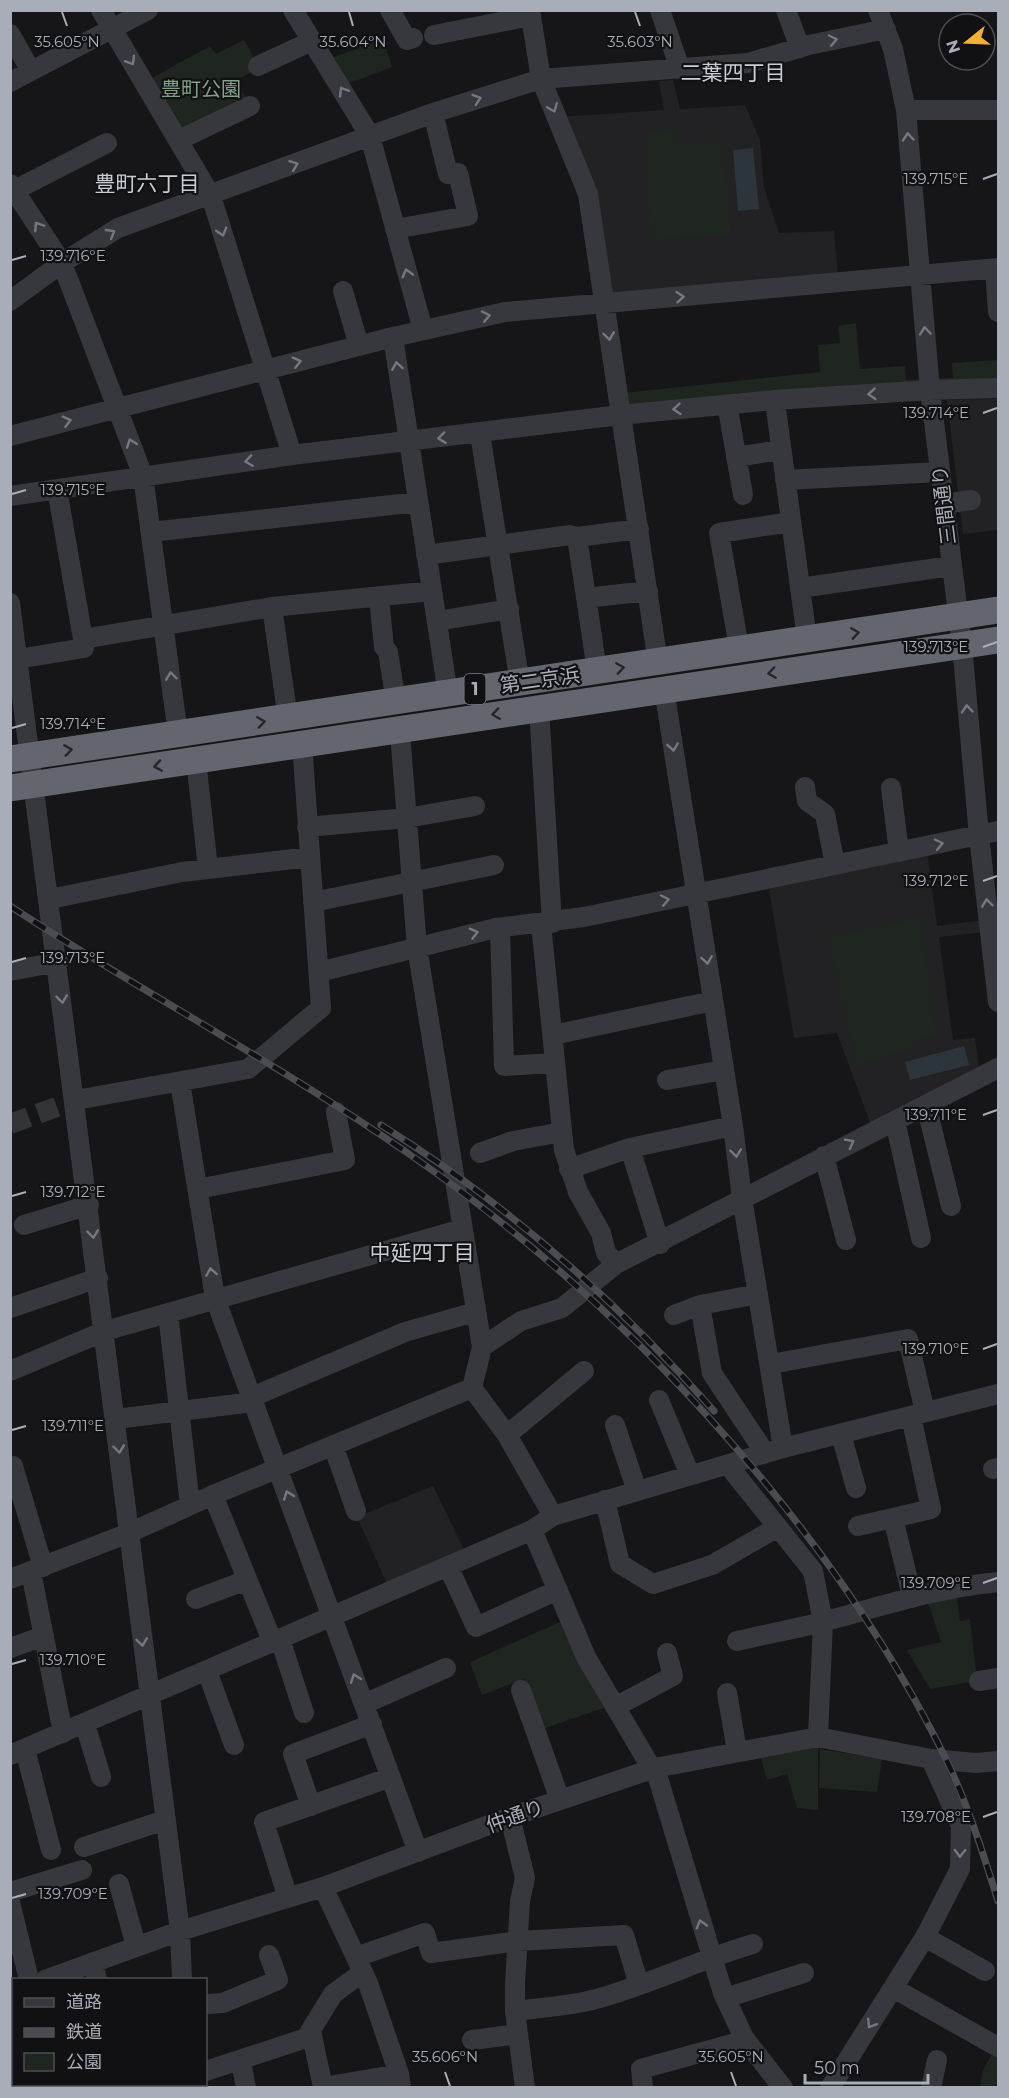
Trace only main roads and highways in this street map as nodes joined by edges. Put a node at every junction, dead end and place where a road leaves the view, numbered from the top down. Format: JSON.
{"nodes":[{"id":1,"x":999,"y":610,"type":"edge"},
{"id":2,"x":999,"y":640,"type":"edge"},
{"id":3,"x":21,"y":757,"type":"edge"},
{"id":4,"x":22,"y":786,"type":"edge"}],
"edges":[{"from":3,"to":1,"type":"highway","name":"第二京浜","number":"1","one_way":true},
{"from":2,"to":4,"type":"highway","name":"第二京浜","number":"1","one_way":true}]}
